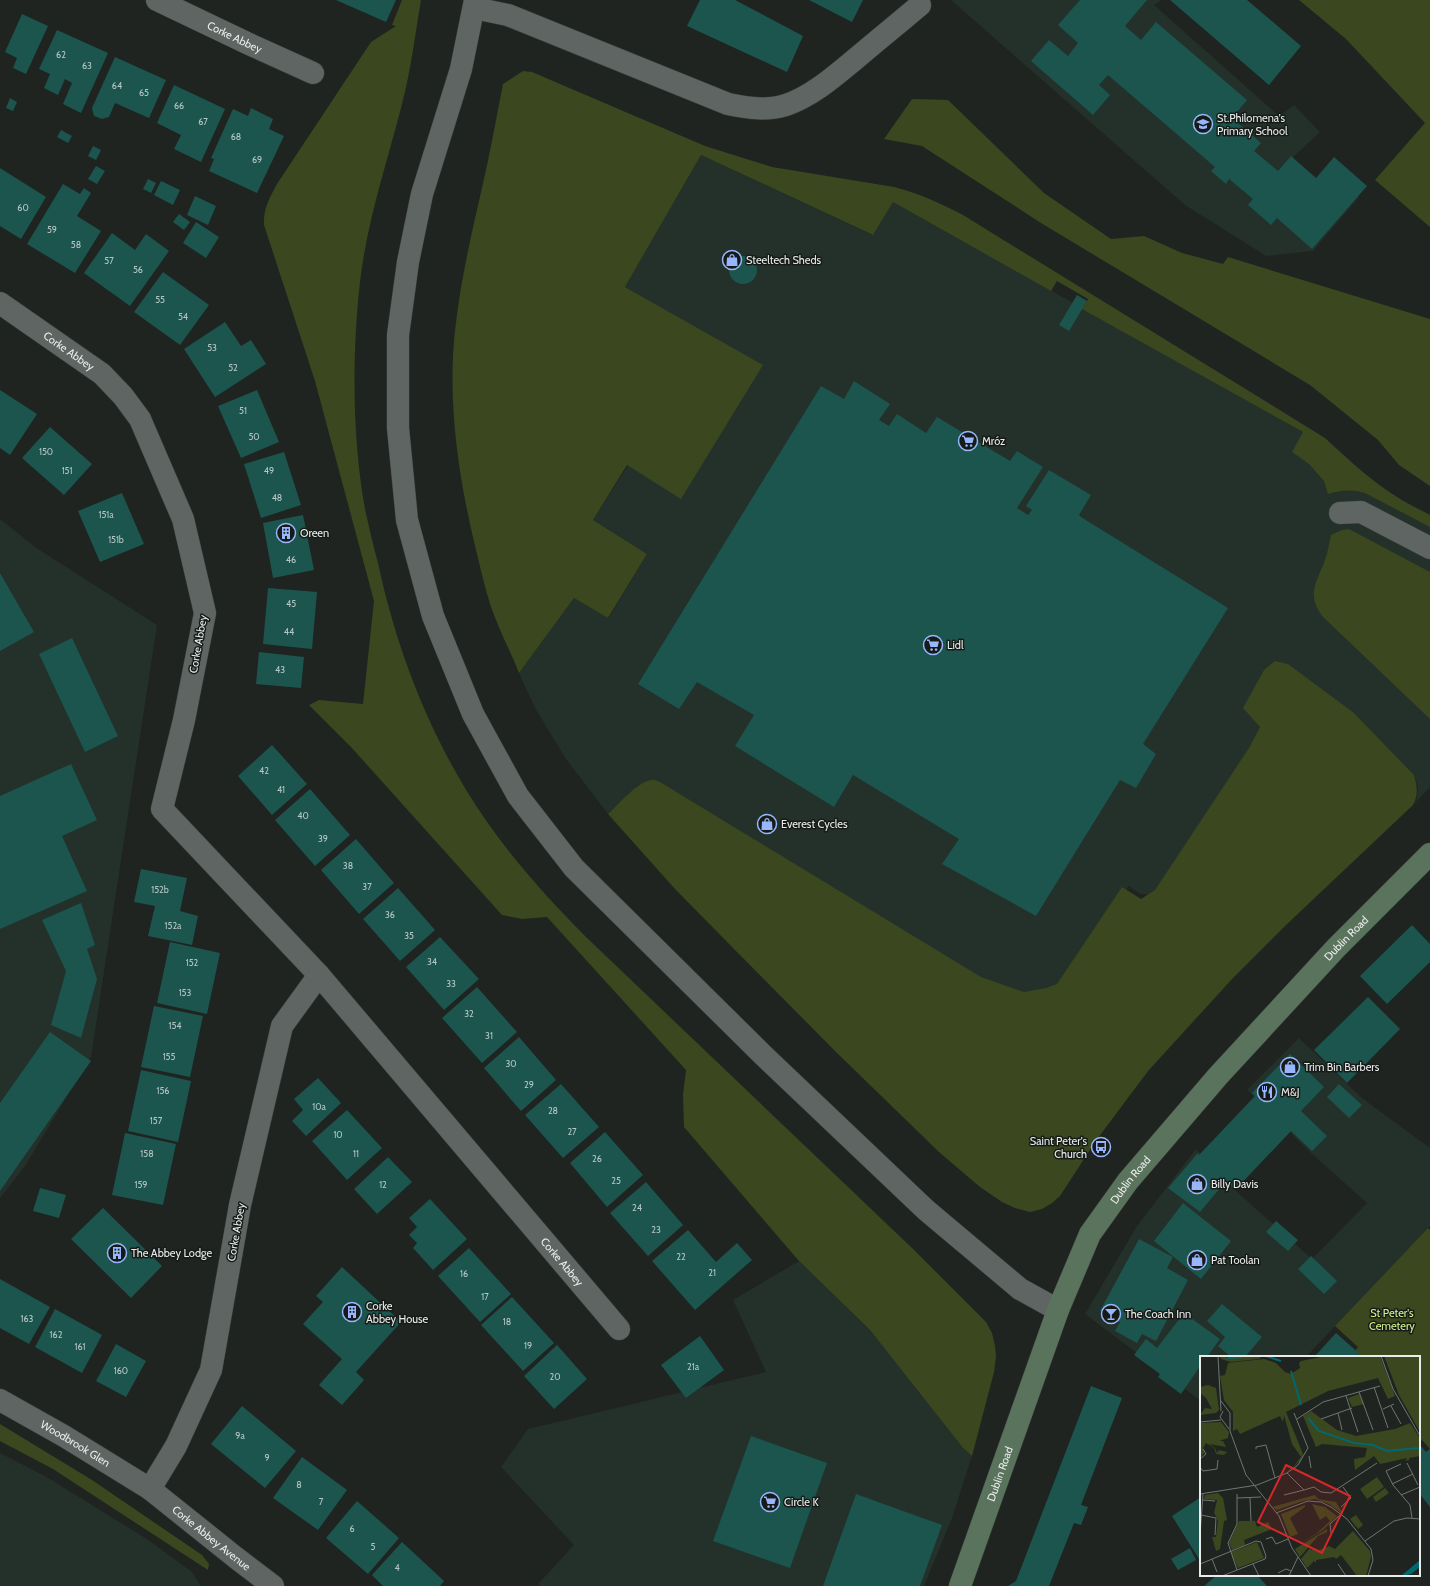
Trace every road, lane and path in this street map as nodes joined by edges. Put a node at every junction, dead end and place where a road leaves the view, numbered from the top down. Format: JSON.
{"nodes":[{"id":1,"x":157,"y":0,"type":"edge"},
{"id":2,"x":475,"y":4,"type":"edge"},
{"id":3,"x":920,"y":5,"type":"dead end"},
{"id":4,"x":313,"y":73,"type":"dead end"},
{"id":5,"x":0,"y":303,"type":"edge"},
{"id":6,"x":1340,"y":513,"type":"dead end"},
{"id":7,"x":1430,"y":548,"type":"edge"},
{"id":8,"x":1430,"y":854,"type":"edge"},
{"id":9,"x":319,"y":975,"type":"junction"},
{"id":10,"x":1058,"y":1310,"type":"junction"},
{"id":11,"x":619,"y":1329,"type":"dead end"},
{"id":12,"x":0,"y":1400,"type":"edge"},
{"id":13,"x":150,"y":1489,"type":"junction"},
{"id":14,"x":273,"y":1586,"type":"edge"},
{"id":15,"x":960,"y":1586,"type":"edge"}],
"edges":[{"from":1,"to":4,"type":"street","name":"Corke Abbey"},
{"from":2,"to":3,"type":"street"},
{"from":2,"to":10,"type":"street"},
{"from":5,"to":9,"type":"street","name":"Corke Abbey"},
{"from":6,"to":7,"type":"street"},
{"from":8,"to":10,"type":"main road","name":"Dublin Road"},
{"from":9,"to":11,"type":"street","name":"Corke Abbey"},
{"from":9,"to":13,"type":"street","name":"Corke Abbey"},
{"from":10,"to":15,"type":"main road","name":"Dublin Road"},
{"from":12,"to":13,"type":"street","name":"Woodbrook Glen"},
{"from":13,"to":14,"type":"street","name":"Corke Abbey Avenue"}]}
